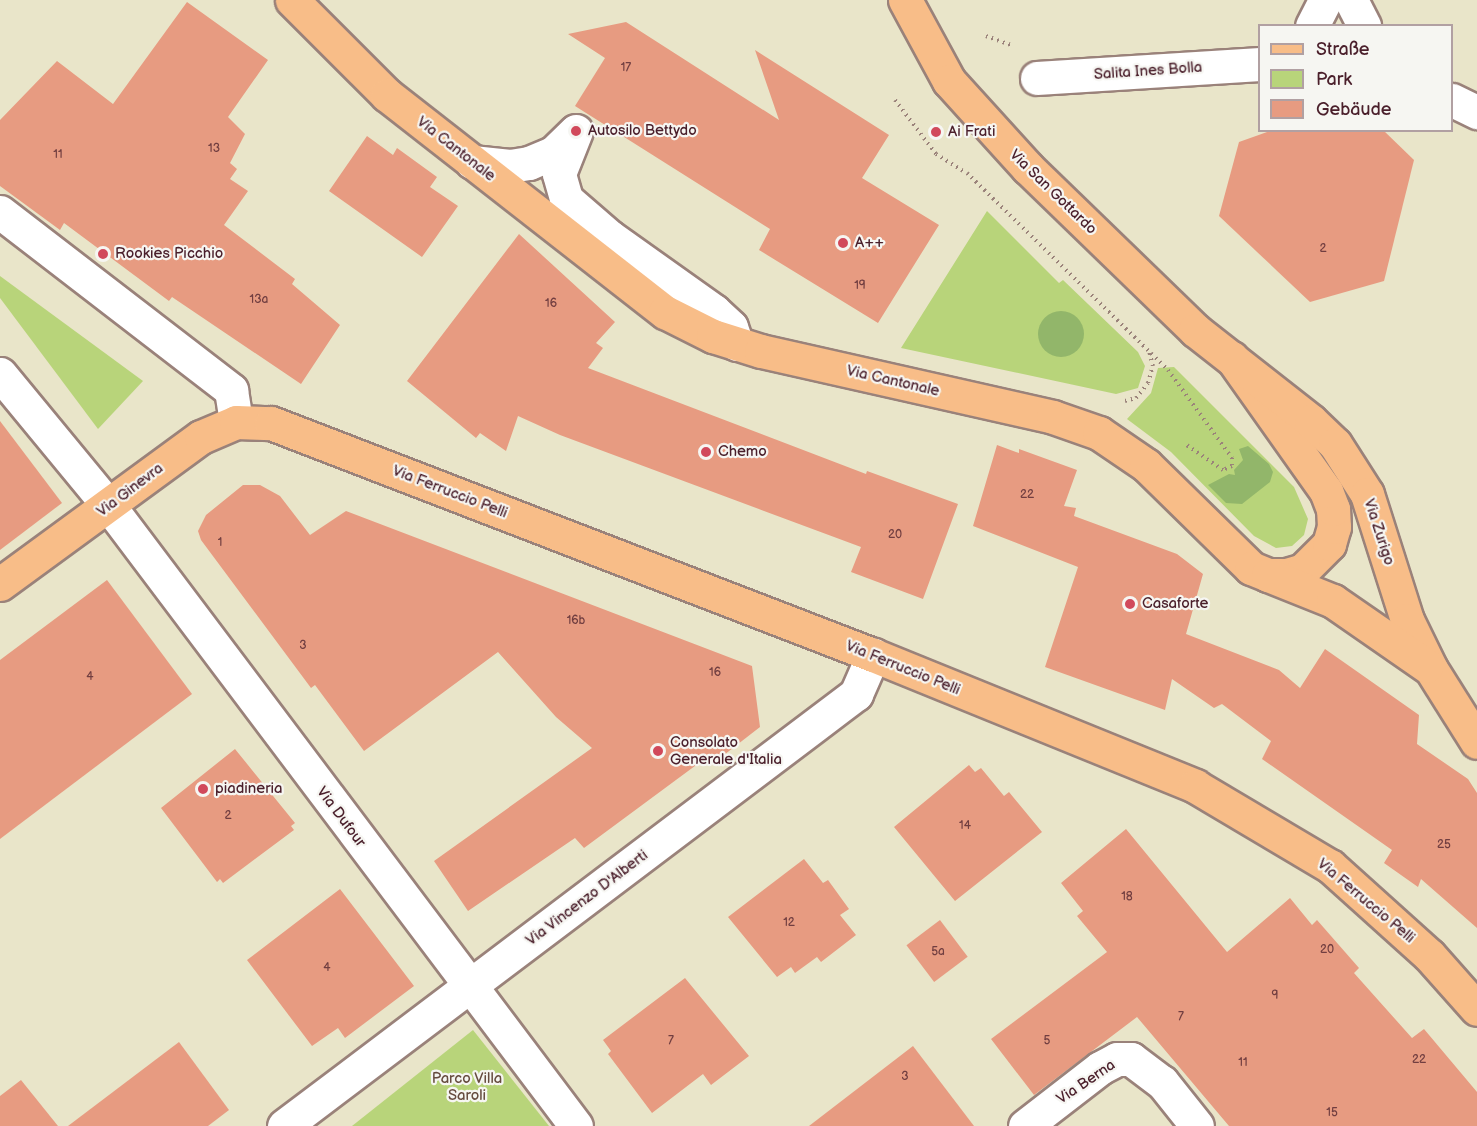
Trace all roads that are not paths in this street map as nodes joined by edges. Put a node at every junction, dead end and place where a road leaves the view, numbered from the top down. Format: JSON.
{"nodes":[{"id":1,"x":292,"y":0,"type":"edge"},
{"id":2,"x":905,"y":0,"type":"edge"},
{"id":3,"x":1325,"y":0,"type":"edge"},
{"id":4,"x":1351,"y":0,"type":"edge"},
{"id":5,"x":1313,"y":24,"type":"edge"},
{"id":6,"x":1363,"y":24,"type":"edge"},
{"id":7,"x":1258,"y":64,"type":"edge"},
{"id":8,"x":1036,"y":78,"type":"dead end"},
{"id":9,"x":1453,"y":100,"type":"edge"},
{"id":10,"x":1477,"y":112,"type":"edge"},
{"id":11,"x":472,"y":162,"type":"junction"},
{"id":12,"x":0,"y":212,"type":"edge"},
{"id":13,"x":736,"y":344,"type":"junction"},
{"id":14,"x":1232,"y":358,"type":"junction"},
{"id":15,"x":0,"y":374,"type":"edge"},
{"id":16,"x":236,"y":422,"type":"junction"},
{"id":17,"x":271,"y":423,"type":"joint"},
{"id":18,"x":109,"y":506,"type":"junction"},
{"id":19,"x":1268,"y":575,"type":"junction"},
{"id":20,"x":0,"y":584,"type":"edge"},
{"id":21,"x":873,"y":655,"type":"junction"},
{"id":22,"x":1431,"y":669,"type":"junction"},
{"id":23,"x":1477,"y":742,"type":"edge"},
{"id":24,"x":470,"y":986,"type":"junction"},
{"id":25,"x":1477,"y":1009,"type":"edge"},
{"id":26,"x":284,"y":1126,"type":"edge"},
{"id":27,"x":576,"y":1126,"type":"edge"},
{"id":28,"x":1025,"y":1126,"type":"edge"},
{"id":29,"x":1197,"y":1126,"type":"edge"}],
"edges":[{"from":1,"to":11,"type":"main road","name":"Via Cantonale"},
{"from":2,"to":14,"type":"main road","name":"Via San Gottardo"},
{"from":3,"to":5,"type":"street"},
{"from":4,"to":6,"type":"street"},
{"from":7,"to":8,"type":"street","name":"Salita Ines Bolla"},
{"from":9,"to":10,"type":"street"},
{"from":11,"to":13,"type":"main road","name":"Via Cantonale"},
{"from":11,"to":13,"type":"street"},
{"from":12,"to":16,"type":"street"},
{"from":13,"to":19,"type":"main road","name":"Via Cantonale"},
{"from":14,"to":19,"type":"main road"},
{"from":14,"to":22,"type":"main road","name":"Via Zurigo"},
{"from":15,"to":18,"type":"street"},
{"from":16,"to":17,"type":"main road","name":"Via Ginevra"},
{"from":16,"to":18,"type":"main road","name":"Via Ginevra"},
{"from":17,"to":21,"type":"main road","name":"Via Ferruccio Pelli"},
{"from":18,"to":20,"type":"main road","name":"Via Ginevra"},
{"from":18,"to":24,"type":"street","name":"Via Dufour"},
{"from":19,"to":22,"type":"main road","name":"Via Cantonale"},
{"from":21,"to":24,"type":"street","name":"Via Vincenzo D'Alberti"},
{"from":21,"to":25,"type":"main road","name":"Via Ferruccio Pelli"},
{"from":22,"to":23,"type":"main road","name":"Via Zurigo"},
{"from":24,"to":26,"type":"street","name":"Via Vincenzo D'Alberti"},
{"from":24,"to":27,"type":"street","name":"Via Dufour"},
{"from":28,"to":29,"type":"street","name":"Via Berna"}]}
